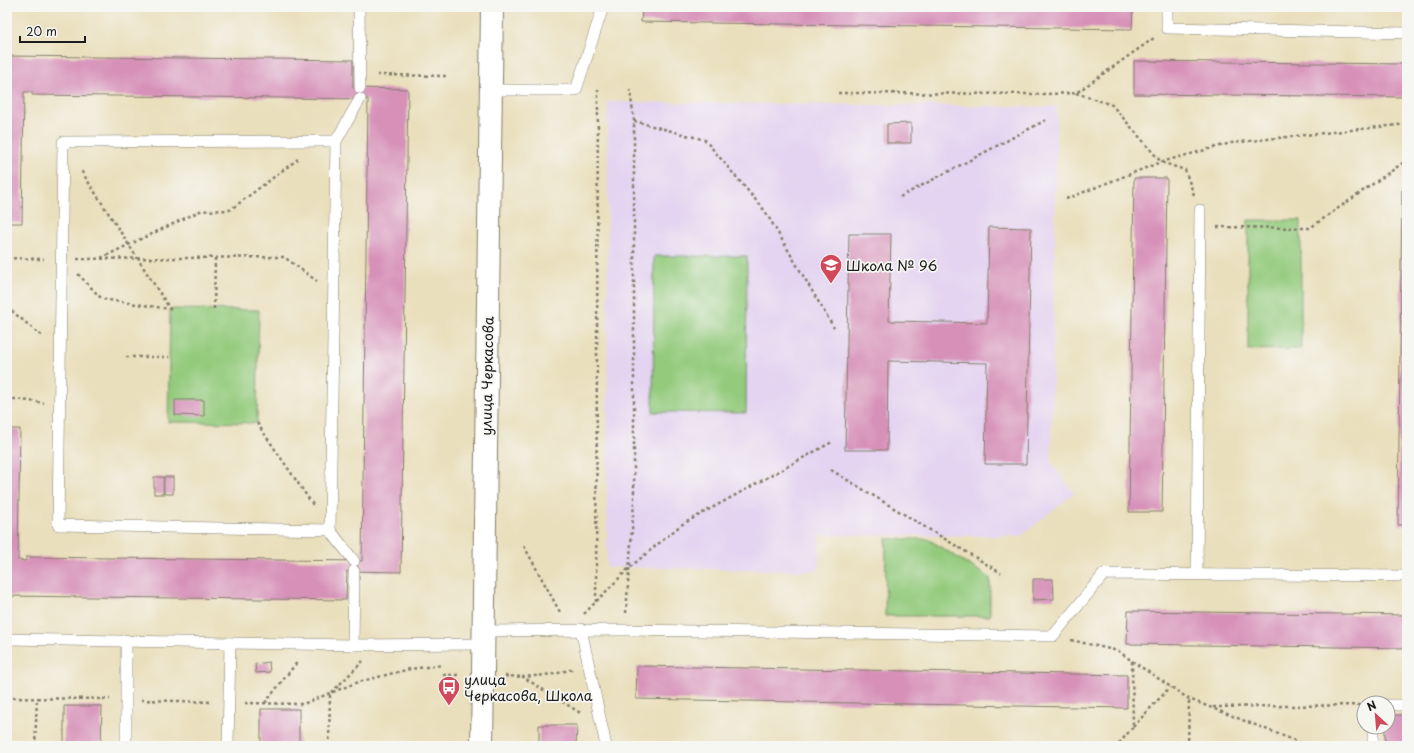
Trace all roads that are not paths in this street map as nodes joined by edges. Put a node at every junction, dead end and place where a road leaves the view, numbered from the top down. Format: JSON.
{"nodes":[{"id":1,"x":359,"y":7,"type":"edge"},
{"id":2,"x":492,"y":7,"type":"edge"},
{"id":3,"x":603,"y":7,"type":"edge"},
{"id":4,"x":1167,"y":7,"type":"edge"},
{"id":5,"x":1407,"y":33,"type":"edge"},
{"id":6,"x":490,"y":90,"type":"junction"},
{"id":7,"x":336,"y":141,"type":"junction"},
{"id":8,"x":1200,"y":210,"type":"road end"},
{"id":9,"x":330,"y":530,"type":"junction"},
{"id":10,"x":1197,"y":573,"type":"junction"},
{"id":11,"x":1407,"y":576,"type":"edge"},
{"id":12,"x":582,"y":629,"type":"junction"},
{"id":13,"x":483,"y":638,"type":"junction"},
{"id":14,"x":7,"y":639,"type":"edge"},
{"id":15,"x":126,"y":640,"type":"junction"},
{"id":16,"x":230,"y":643,"type":"junction"},
{"id":17,"x":353,"y":645,"type":"junction"},
{"id":18,"x":1396,"y":705,"type":"edge"},
{"id":19,"x":1407,"y":705,"type":"edge"},
{"id":20,"x":1373,"y":735,"type":"edge"},
{"id":21,"x":126,"y":746,"type":"edge"},
{"id":22,"x":228,"y":746,"type":"edge"},
{"id":23,"x":482,"y":746,"type":"edge"},
{"id":24,"x":606,"y":746,"type":"edge"},
{"id":25,"x":1373,"y":746,"type":"edge"}],
"edges":[{"from":1,"to":7,"type":"lane"},
{"from":2,"to":6,"type":"street","name":"улица Черкасова"},
{"from":3,"to":6,"type":"lane"},
{"from":4,"to":5,"type":"lane"},
{"from":6,"to":13,"type":"street","name":"улица Черкасова"},
{"from":7,"to":9,"type":"lane"},
{"from":7,"to":9,"type":"lane"},
{"from":8,"to":10,"type":"lane"},
{"from":9,"to":17,"type":"lane"},
{"from":10,"to":11,"type":"lane"},
{"from":10,"to":12,"type":"lane"},
{"from":12,"to":13,"type":"lane"},
{"from":12,"to":24,"type":"lane"},
{"from":13,"to":17,"type":"lane"},
{"from":13,"to":23,"type":"street","name":"улица Черкасова"},
{"from":14,"to":15,"type":"lane"},
{"from":15,"to":16,"type":"lane"},
{"from":15,"to":21,"type":"lane"},
{"from":16,"to":17,"type":"lane"},
{"from":16,"to":22,"type":"lane"},
{"from":18,"to":19,"type":"lane"},
{"from":20,"to":25,"type":"lane"}]}
